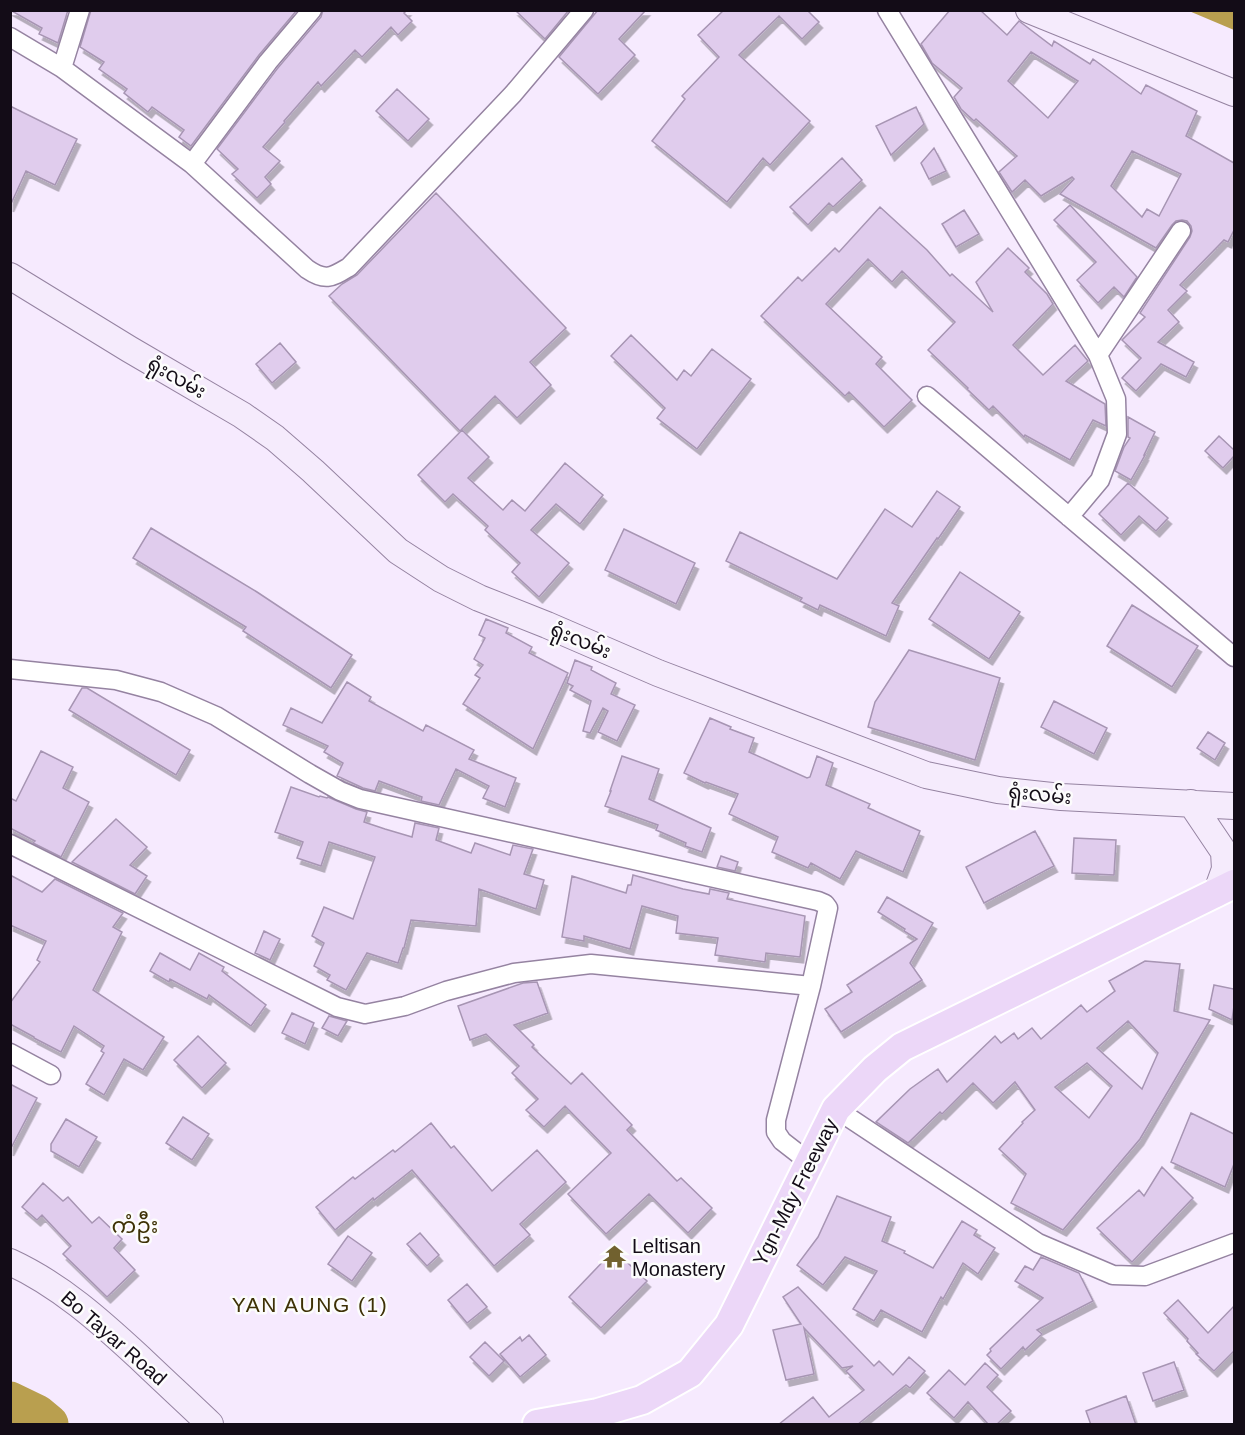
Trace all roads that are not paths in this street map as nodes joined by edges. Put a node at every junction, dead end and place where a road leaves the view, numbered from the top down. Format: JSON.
{"nodes":[{"id":1,"x":80,"y":10,"type":"edge"},
{"id":2,"x":312,"y":10,"type":"edge"},
{"id":3,"x":585,"y":10,"type":"edge"},
{"id":4,"x":887,"y":10,"type":"edge"},
{"id":5,"x":1029,"y":10,"type":"edge"},
{"id":6,"x":10,"y":37,"type":"edge"},
{"id":7,"x":62,"y":68,"type":"junction"},
{"id":8,"x":1234,"y":93,"type":"edge"},
{"id":9,"x":192,"y":164,"type":"junction"},
{"id":10,"x":1182,"y":231,"type":"dead end"},
{"id":11,"x":10,"y":276,"type":"edge"},
{"id":12,"x":1098,"y":355,"type":"junction"},
{"id":13,"x":927,"y":396,"type":"dead end"},
{"id":14,"x":1069,"y":518,"type":"junction"},
{"id":15,"x":1234,"y":657,"type":"edge"},
{"id":16,"x":10,"y":669,"type":"edge"},
{"id":17,"x":1191,"y":803,"type":"junction"},
{"id":18,"x":1234,"y":806,"type":"edge"},
{"id":19,"x":10,"y":844,"type":"edge"},
{"id":20,"x":1225,"y":889,"type":"edge"},
{"id":21,"x":811,"y":986,"type":"junction"},
{"id":22,"x":10,"y":1053,"type":"edge"},
{"id":23,"x":51,"y":1075,"type":"dead end"},
{"id":24,"x":836,"y":1109,"type":"junction"},
{"id":25,"x":809,"y":1162,"type":"junction"},
{"id":26,"x":1234,"y":1243,"type":"edge"},
{"id":27,"x":10,"y":1262,"type":"edge"},
{"id":28,"x":210,"y":1425,"type":"edge"},
{"id":29,"x":537,"y":1425,"type":"edge"}],
"edges":[{"from":1,"to":7,"type":"street"},
{"from":2,"to":9,"type":"street"},
{"from":3,"to":9,"type":"street"},
{"from":4,"to":12,"type":"street"},
{"from":5,"to":8,"type":"street"},
{"from":6,"to":7,"type":"street"},
{"from":7,"to":9,"type":"street"},
{"from":10,"to":12,"type":"street"},
{"from":11,"to":17,"type":"street","name":"ရုံးလမ်း"},
{"from":12,"to":14,"type":"street"},
{"from":13,"to":14,"type":"street"},
{"from":14,"to":15,"type":"street"},
{"from":16,"to":21,"type":"street"},
{"from":17,"to":18,"type":"street","name":"ရုံးလမ်း"},
{"from":17,"to":20,"type":"street"},
{"from":19,"to":21,"type":"street"},
{"from":20,"to":24,"type":"main road","name":"Ygn-Mdy Freeway"},
{"from":21,"to":25,"type":"street"},
{"from":22,"to":23,"type":"street"},
{"from":24,"to":25,"type":"main road","name":"Ygn-Mdy Freeway"},
{"from":24,"to":26,"type":"street"},
{"from":25,"to":29,"type":"main road","name":"Ygn-Mdy Freeway"},
{"from":27,"to":28,"type":"street","name":"Bo Tayar Road"}]}
